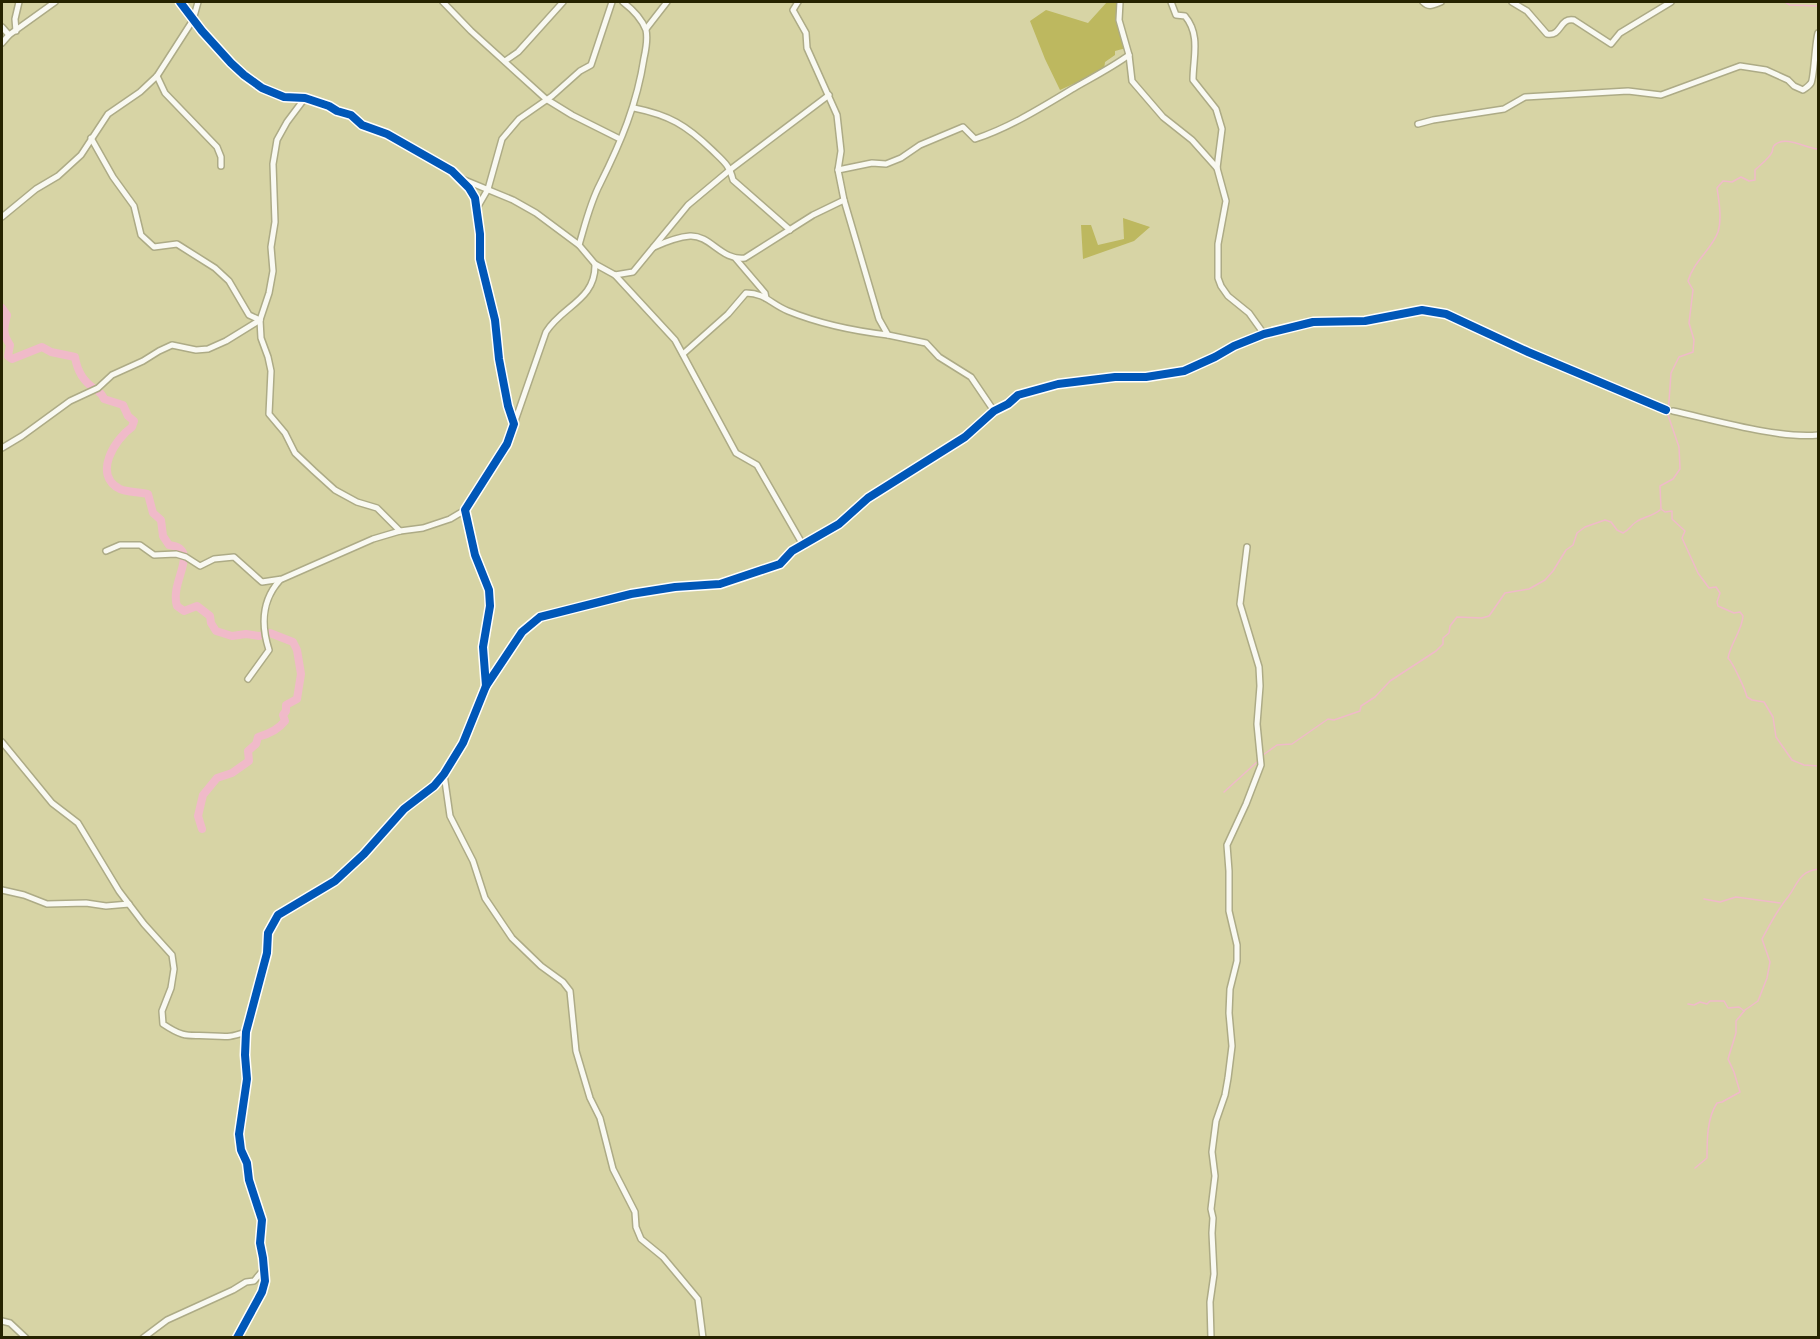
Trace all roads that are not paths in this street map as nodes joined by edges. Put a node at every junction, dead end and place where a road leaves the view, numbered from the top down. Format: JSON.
{"nodes":[{"id":1,"x":19,"y":2,"type":"edge"},
{"id":2,"x":56,"y":2,"type":"edge"},
{"id":3,"x":180,"y":2,"type":"edge"},
{"id":4,"x":198,"y":2,"type":"edge"},
{"id":5,"x":443,"y":2,"type":"edge"},
{"id":6,"x":563,"y":2,"type":"edge"},
{"id":7,"x":612,"y":2,"type":"edge"},
{"id":8,"x":623,"y":2,"type":"edge"},
{"id":9,"x":667,"y":2,"type":"edge"},
{"id":10,"x":798,"y":2,"type":"edge"},
{"id":11,"x":1120,"y":2,"type":"edge"},
{"id":12,"x":1171,"y":2,"type":"edge"},
{"id":13,"x":1423,"y":2,"type":"edge"},
{"id":14,"x":1441,"y":2,"type":"edge"},
{"id":15,"x":1512,"y":2,"type":"edge"},
{"id":16,"x":1671,"y":2,"type":"edge"},
{"id":17,"x":193,"y":20,"type":"junction"},
{"id":18,"x":2,"y":27,"type":"edge"},
{"id":19,"x":646,"y":29,"type":"junction"},
{"id":20,"x":16,"y":31,"type":"junction"},
{"id":21,"x":1818,"y":33,"type":"edge"},
{"id":22,"x":9,"y":35,"type":"junction"},
{"id":23,"x":2,"y":43,"type":"edge"},
{"id":24,"x":1129,"y":55,"type":"junction"},
{"id":25,"x":505,"y":61,"type":"junction"},
{"id":26,"x":157,"y":76,"type":"junction"},
{"id":27,"x":829,"y":95,"type":"junction"},
{"id":28,"x":305,"y":98,"type":"junction"},
{"id":29,"x":546,"y":99,"type":"junction"},
{"id":30,"x":634,"y":108,"type":"junction"},
{"id":31,"x":1418,"y":124,"type":"dead end"},
{"id":32,"x":91,"y":138,"type":"junction"},
{"id":33,"x":620,"y":139,"type":"junction"},
{"id":34,"x":221,"y":166,"type":"dead end"},
{"id":35,"x":1217,"y":168,"type":"junction"},
{"id":36,"x":731,"y":169,"type":"junction"},
{"id":37,"x":838,"y":170,"type":"junction"},
{"id":38,"x":461,"y":179,"type":"junction"},
{"id":39,"x":488,"y":189,"type":"junction"},
{"id":40,"x":844,"y":200,"type":"junction"},
{"id":41,"x":477,"y":208,"type":"junction"},
{"id":42,"x":2,"y":217,"type":"edge"},
{"id":43,"x":790,"y":230,"type":"junction"},
{"id":44,"x":579,"y":245,"type":"junction"},
{"id":45,"x":653,"y":247,"type":"junction"},
{"id":46,"x":736,"y":259,"type":"junction"},
{"id":47,"x":595,"y":264,"type":"junction"},
{"id":48,"x":615,"y":274,"type":"junction"},
{"id":49,"x":766,"y":298,"type":"junction"},
{"id":50,"x":260,"y":320,"type":"junction"},
{"id":51,"x":1264,"y":334,"type":"junction"},
{"id":52,"x":888,"y":335,"type":"junction"},
{"id":53,"x":683,"y":354,"type":"junction"},
{"id":54,"x":1666,"y":410,"type":"dead end"},
{"id":55,"x":994,"y":411,"type":"junction"},
{"id":56,"x":1673,"y":411,"type":"dead end"},
{"id":57,"x":514,"y":424,"type":"junction"},
{"id":58,"x":1818,"y":435,"type":"edge"},
{"id":59,"x":2,"y":448,"type":"edge"},
{"id":60,"x":465,"y":510,"type":"junction"},
{"id":61,"x":400,"y":531,"type":"junction"},
{"id":62,"x":803,"y":545,"type":"junction"},
{"id":63,"x":1247,"y":547,"type":"dead end"},
{"id":64,"x":106,"y":551,"type":"dead end"},
{"id":65,"x":281,"y":579,"type":"junction"},
{"id":66,"x":248,"y":679,"type":"dead end"},
{"id":67,"x":486,"y":686,"type":"junction"},
{"id":68,"x":2,"y":742,"type":"edge"},
{"id":69,"x":444,"y":774,"type":"junction"},
{"id":70,"x":2,"y":890,"type":"edge"},
{"id":71,"x":129,"y":904,"type":"junction"},
{"id":72,"x":246,"y":1032,"type":"junction"},
{"id":73,"x":264,"y":1269,"type":"junction"},
{"id":74,"x":2,"y":1321,"type":"edge"},
{"id":75,"x":26,"y":1338,"type":"edge"},
{"id":76,"x":143,"y":1338,"type":"edge"},
{"id":77,"x":237,"y":1338,"type":"edge"},
{"id":78,"x":704,"y":1338,"type":"edge"},
{"id":79,"x":1211,"y":1338,"type":"edge"}],
"edges":[{"from":1,"to":20,"type":"street"},
{"from":2,"to":20,"type":"street"},
{"from":3,"to":17,"type":"street"},
{"from":4,"to":17,"type":"street"},
{"from":5,"to":25,"type":"street"},
{"from":6,"to":25,"type":"street"},
{"from":7,"to":29,"type":"street"},
{"from":8,"to":19,"type":"street"},
{"from":9,"to":19,"type":"street"},
{"from":10,"to":27,"type":"street"},
{"from":11,"to":24,"type":"street"},
{"from":12,"to":35,"type":"street"},
{"from":13,"to":14,"type":"street"},
{"from":15,"to":16,"type":"street"},
{"from":17,"to":26,"type":"street"},
{"from":17,"to":28,"type":"street"},
{"from":18,"to":22,"type":"street"},
{"from":19,"to":30,"type":"street"},
{"from":20,"to":22,"type":"street"},
{"from":21,"to":31,"type":"street"},
{"from":22,"to":23,"type":"street"},
{"from":24,"to":35,"type":"street"},
{"from":24,"to":37,"type":"street"},
{"from":25,"to":29,"type":"street"},
{"from":26,"to":32,"type":"street"},
{"from":26,"to":34,"type":"street"},
{"from":27,"to":36,"type":"street"},
{"from":27,"to":37,"type":"street"},
{"from":28,"to":38,"type":"street"},
{"from":28,"to":50,"type":"street"},
{"from":29,"to":33,"type":"street"},
{"from":29,"to":39,"type":"street"},
{"from":30,"to":33,"type":"street"},
{"from":30,"to":36,"type":"street"},
{"from":32,"to":42,"type":"street"},
{"from":32,"to":50,"type":"street"},
{"from":33,"to":44,"type":"street"},
{"from":35,"to":51,"type":"street"},
{"from":36,"to":43,"type":"street"},
{"from":36,"to":45,"type":"street"},
{"from":37,"to":40,"type":"street"},
{"from":38,"to":39,"type":"street"},
{"from":38,"to":41,"type":"street"},
{"from":39,"to":41,"type":"street"},
{"from":39,"to":44,"type":"street"},
{"from":40,"to":43,"type":"street"},
{"from":40,"to":52,"type":"street"},
{"from":41,"to":57,"type":"street"},
{"from":43,"to":46,"type":"street"},
{"from":44,"to":47,"type":"street"},
{"from":45,"to":46,"type":"street"},
{"from":45,"to":48,"type":"street"},
{"from":46,"to":49,"type":"street"},
{"from":47,"to":48,"type":"street"},
{"from":47,"to":57,"type":"street"},
{"from":48,"to":53,"type":"street"},
{"from":49,"to":52,"type":"street"},
{"from":49,"to":53,"type":"street"},
{"from":50,"to":59,"type":"street"},
{"from":50,"to":61,"type":"street"},
{"from":51,"to":54,"type":"street"},
{"from":51,"to":55,"type":"street"},
{"from":52,"to":55,"type":"street"},
{"from":53,"to":62,"type":"street"},
{"from":55,"to":62,"type":"street"},
{"from":56,"to":58,"type":"street"},
{"from":57,"to":60,"type":"street"},
{"from":60,"to":61,"type":"street"},
{"from":60,"to":67,"type":"street"},
{"from":61,"to":65,"type":"street"},
{"from":62,"to":67,"type":"street"},
{"from":63,"to":79,"type":"street"},
{"from":64,"to":65,"type":"street"},
{"from":65,"to":66,"type":"street"},
{"from":67,"to":69,"type":"street"},
{"from":68,"to":71,"type":"street"},
{"from":69,"to":72,"type":"street"},
{"from":69,"to":78,"type":"street"},
{"from":70,"to":71,"type":"street"},
{"from":71,"to":72,"type":"street"},
{"from":72,"to":73,"type":"street"},
{"from":73,"to":76,"type":"street"},
{"from":73,"to":77,"type":"street"},
{"from":74,"to":75,"type":"street"}]}
